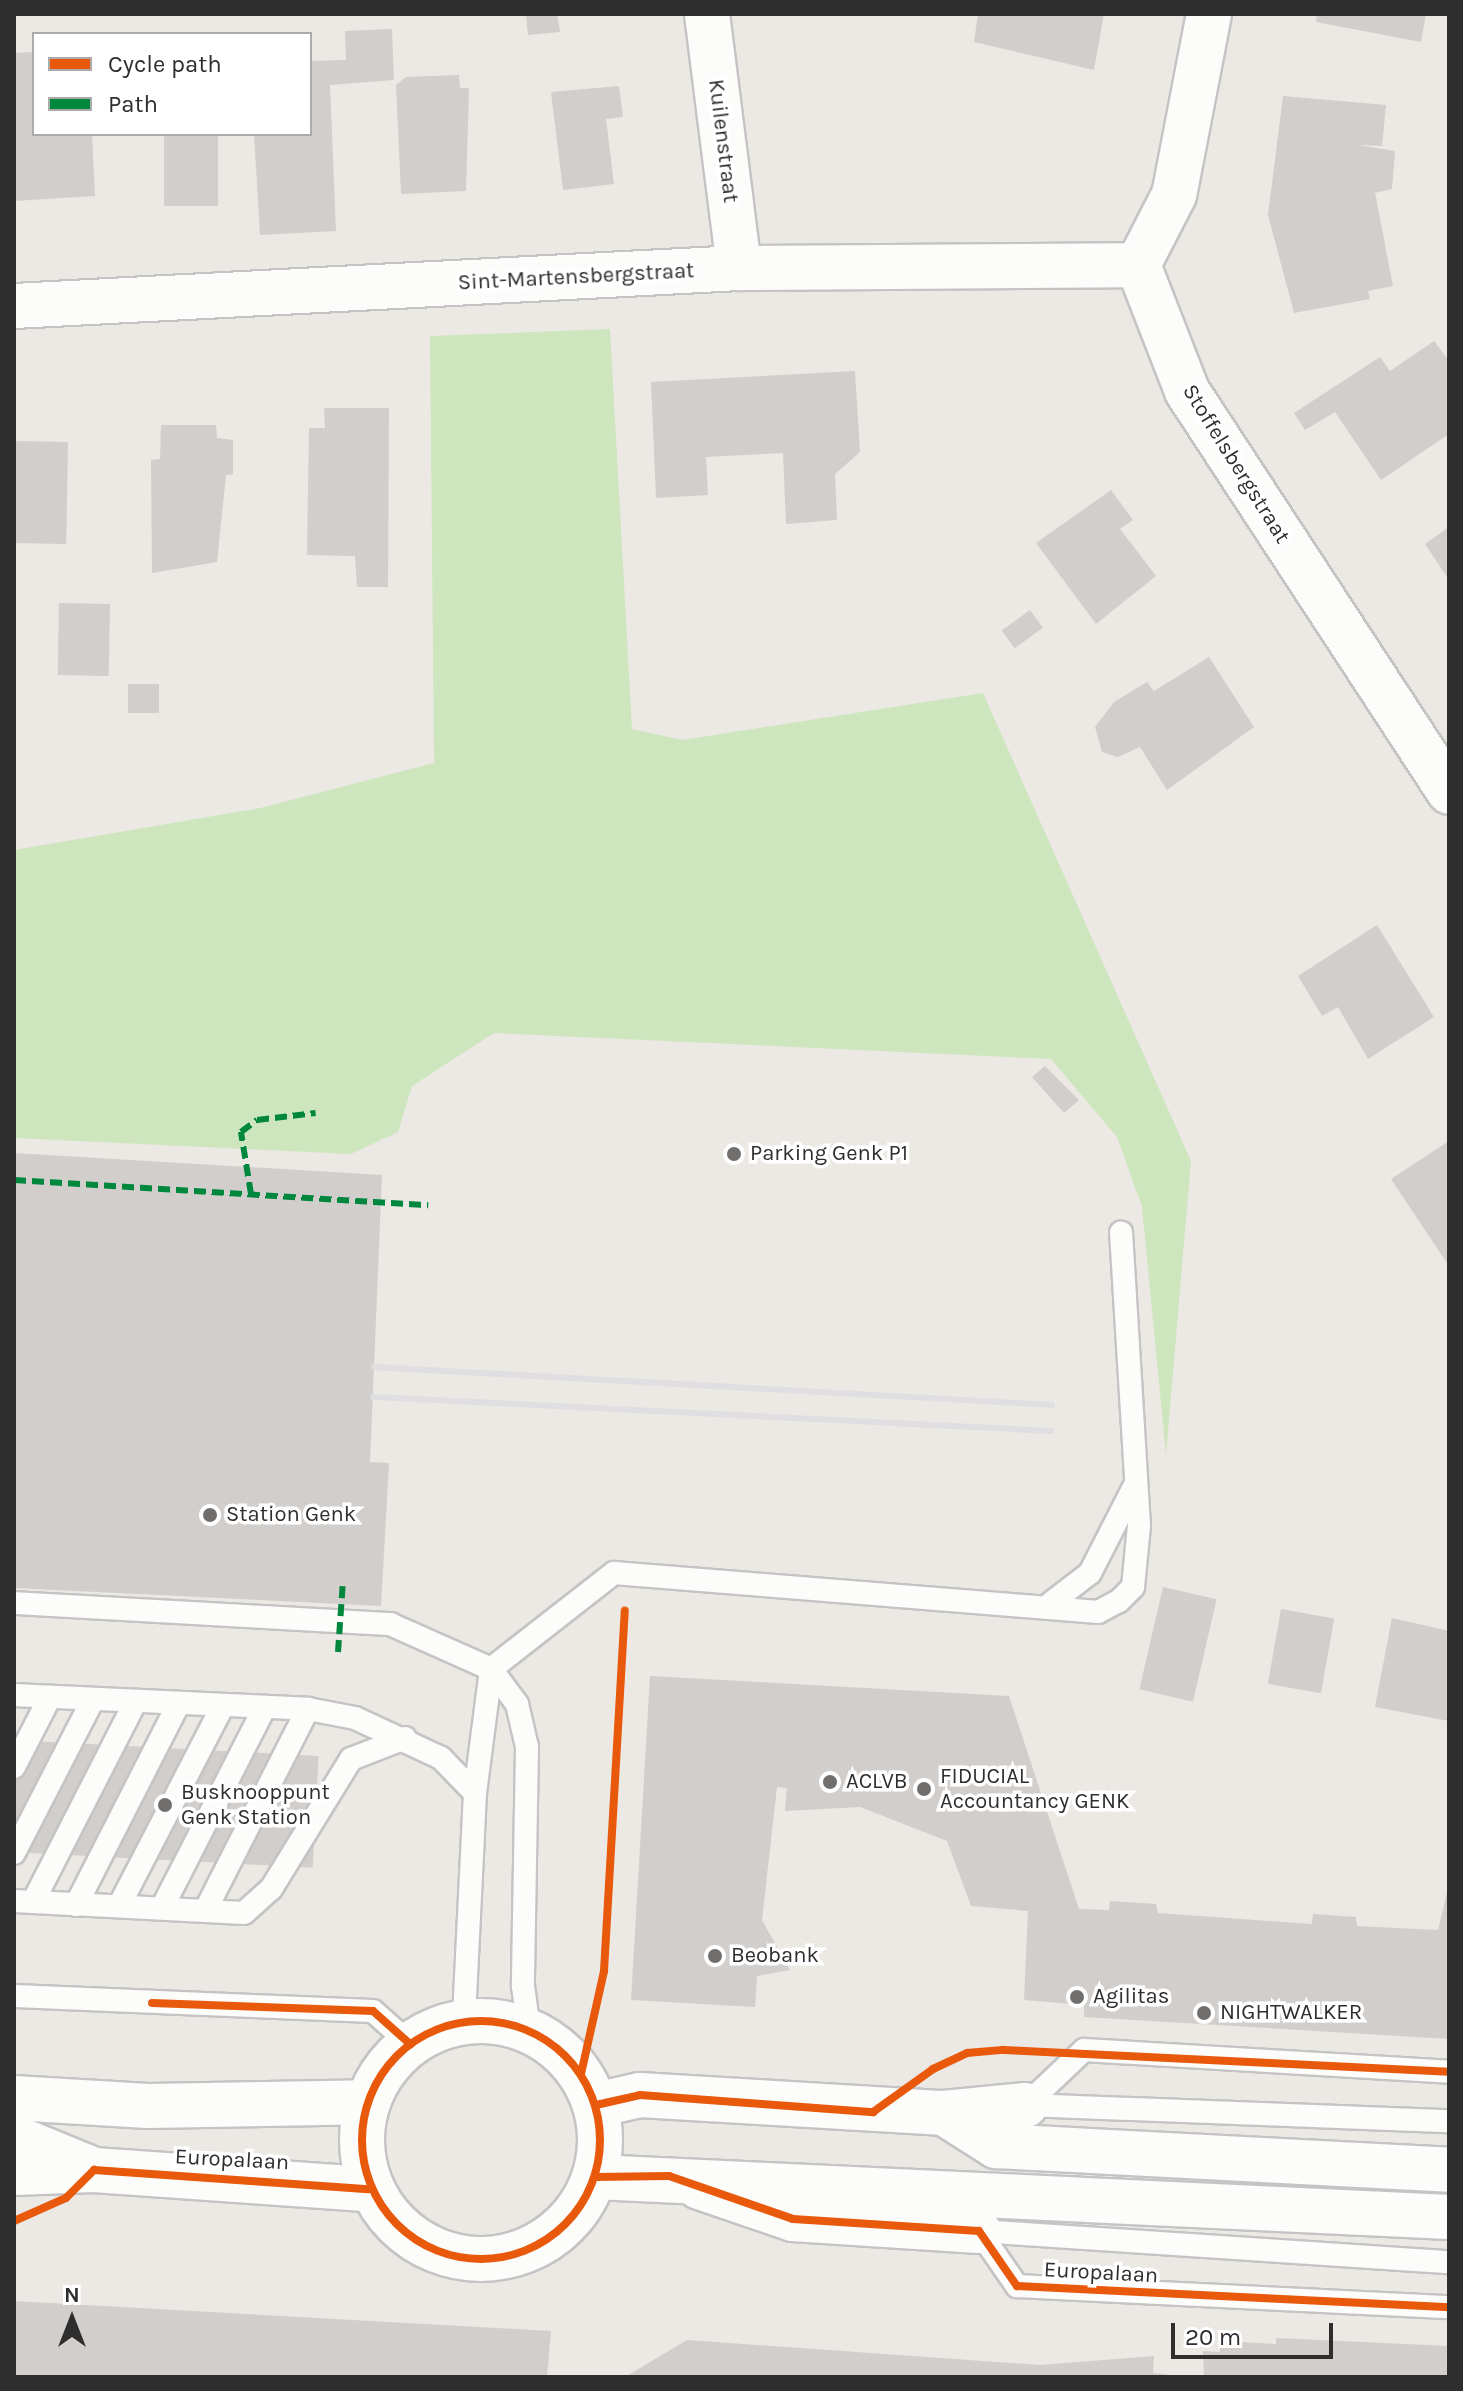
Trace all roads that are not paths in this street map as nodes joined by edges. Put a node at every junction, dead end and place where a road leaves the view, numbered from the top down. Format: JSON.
{"nodes":[{"id":1,"x":707,"y":14,"type":"edge"},
{"id":2,"x":1209,"y":14,"type":"edge"},
{"id":3,"x":1138,"y":265,"type":"junction"},
{"id":4,"x":739,"y":268,"type":"junction"},
{"id":5,"x":14,"y":306,"type":"edge"},
{"id":6,"x":1449,"y":792,"type":"edge"},
{"id":7,"x":1121,"y":1233,"type":"dead end"},
{"id":8,"x":1136,"y":1483,"type":"junction"},
{"id":9,"x":14,"y":1603,"type":"edge"},
{"id":10,"x":1051,"y":1603,"type":"junction"},
{"id":11,"x":491,"y":1669,"type":"junction"},
{"id":12,"x":14,"y":1695,"type":"edge"},
{"id":13,"x":50,"y":1697,"type":"junction"},
{"id":14,"x":93,"y":1699,"type":"junction"},
{"id":15,"x":136,"y":1701,"type":"junction"},
{"id":16,"x":179,"y":1703,"type":"junction"},
{"id":17,"x":223,"y":1705,"type":"junction"},
{"id":18,"x":265,"y":1707,"type":"junction"},
{"id":19,"x":308,"y":1709,"type":"junction"},
{"id":20,"x":405,"y":1738,"type":"junction"},
{"id":21,"x":14,"y":1767,"type":"edge"},
{"id":22,"x":475,"y":1793,"type":"junction"},
{"id":23,"x":14,"y":1853,"type":"edge"},
{"id":24,"x":23,"y":1902,"type":"edge"},
{"id":25,"x":76,"y":1905,"type":"junction"},
{"id":26,"x":119,"y":1906,"type":"junction"},
{"id":27,"x":162,"y":1908,"type":"junction"},
{"id":28,"x":205,"y":1911,"type":"junction"},
{"id":29,"x":14,"y":1996,"type":"edge"},
{"id":30,"x":464,"y":2022,"type":"junction"},
{"id":31,"x":529,"y":2030,"type":"junction"},
{"id":32,"x":410,"y":2044,"type":"junction"},
{"id":33,"x":1449,"y":2072,"type":"edge"},
{"id":34,"x":14,"y":2098,"type":"edge"},
{"id":35,"x":368,"y":2102,"type":"junction"},
{"id":36,"x":596,"y":2105,"type":"junction"},
{"id":37,"x":1026,"y":2105,"type":"junction"},
{"id":38,"x":944,"y":2113,"type":"junction"},
{"id":39,"x":1449,"y":2121,"type":"edge"},
{"id":40,"x":14,"y":2137,"type":"edge"},
{"id":41,"x":94,"y":2170,"type":"junction"},
{"id":42,"x":1449,"y":2170,"type":"edge"},
{"id":43,"x":14,"y":2173,"type":"edge"},
{"id":44,"x":669,"y":2176,"type":"junction"},
{"id":45,"x":595,"y":2177,"type":"junction"},
{"id":46,"x":368,"y":2189,"type":"junction"},
{"id":47,"x":1449,"y":2217,"type":"edge"},
{"id":48,"x":979,"y":2231,"type":"junction"},
{"id":49,"x":1449,"y":2262,"type":"edge"},
{"id":50,"x":1449,"y":2307,"type":"edge"}],
"edges":[{"from":1,"to":4,"type":"main road","name":"Kuilenstraat"},
{"from":2,"to":3,"type":"main road"},
{"from":3,"to":4,"type":"main road","name":"Sint-Martensbergstraat"},
{"from":3,"to":6,"type":"main road","name":"Stoffelsbergstraat"},
{"from":4,"to":5,"type":"main road","name":"Sint-Martensbergstraat"},
{"from":7,"to":8,"type":"lane"},
{"from":8,"to":10,"type":"lane"},
{"from":8,"to":10,"type":"lane"},
{"from":9,"to":11,"type":"lane"},
{"from":10,"to":11,"type":"lane"},
{"from":11,"to":22,"type":"lane"},
{"from":11,"to":31,"type":"lane"},
{"from":12,"to":13,"type":"lane"},
{"from":13,"to":14,"type":"lane"},
{"from":13,"to":21,"type":"lane"},
{"from":14,"to":15,"type":"lane"},
{"from":14,"to":23,"type":"lane"},
{"from":15,"to":16,"type":"lane"},
{"from":15,"to":24,"type":"lane"},
{"from":16,"to":17,"type":"lane"},
{"from":16,"to":25,"type":"lane"},
{"from":17,"to":18,"type":"lane"},
{"from":17,"to":26,"type":"lane"},
{"from":18,"to":19,"type":"lane"},
{"from":18,"to":27,"type":"lane"},
{"from":19,"to":20,"type":"lane"},
{"from":19,"to":28,"type":"lane"},
{"from":20,"to":22,"type":"lane"},
{"from":20,"to":28,"type":"lane"},
{"from":22,"to":30,"type":"lane"},
{"from":24,"to":25,"type":"lane"},
{"from":25,"to":26,"type":"lane"},
{"from":26,"to":27,"type":"lane"},
{"from":27,"to":28,"type":"lane"},
{"from":29,"to":32,"type":"lane"},
{"from":30,"to":31,"type":"main road"},
{"from":30,"to":32,"type":"main road"},
{"from":31,"to":36,"type":"main road"},
{"from":32,"to":35,"type":"main road"},
{"from":33,"to":37,"type":"lane"},
{"from":34,"to":35,"type":"main road"},
{"from":35,"to":46,"type":"main road"},
{"from":36,"to":38,"type":"main road"},
{"from":36,"to":45,"type":"main road"},
{"from":37,"to":38,"type":"main road"},
{"from":37,"to":39,"type":"lane"},
{"from":38,"to":42,"type":"main road"},
{"from":40,"to":41,"type":"main road","name":"Europalaan"},
{"from":41,"to":43,"type":"main road"},
{"from":41,"to":46,"type":"main road","name":"Europalaan"},
{"from":44,"to":45,"type":"main road","name":"Europalaan"},
{"from":44,"to":47,"type":"main road","name":"Europalaan"},
{"from":44,"to":48,"type":"main road","name":"Europalaan"},
{"from":45,"to":46,"type":"main road"},
{"from":48,"to":49,"type":"lane","name":"Europalaan"},
{"from":48,"to":50,"type":"lane","name":"Europalaan"}]}
